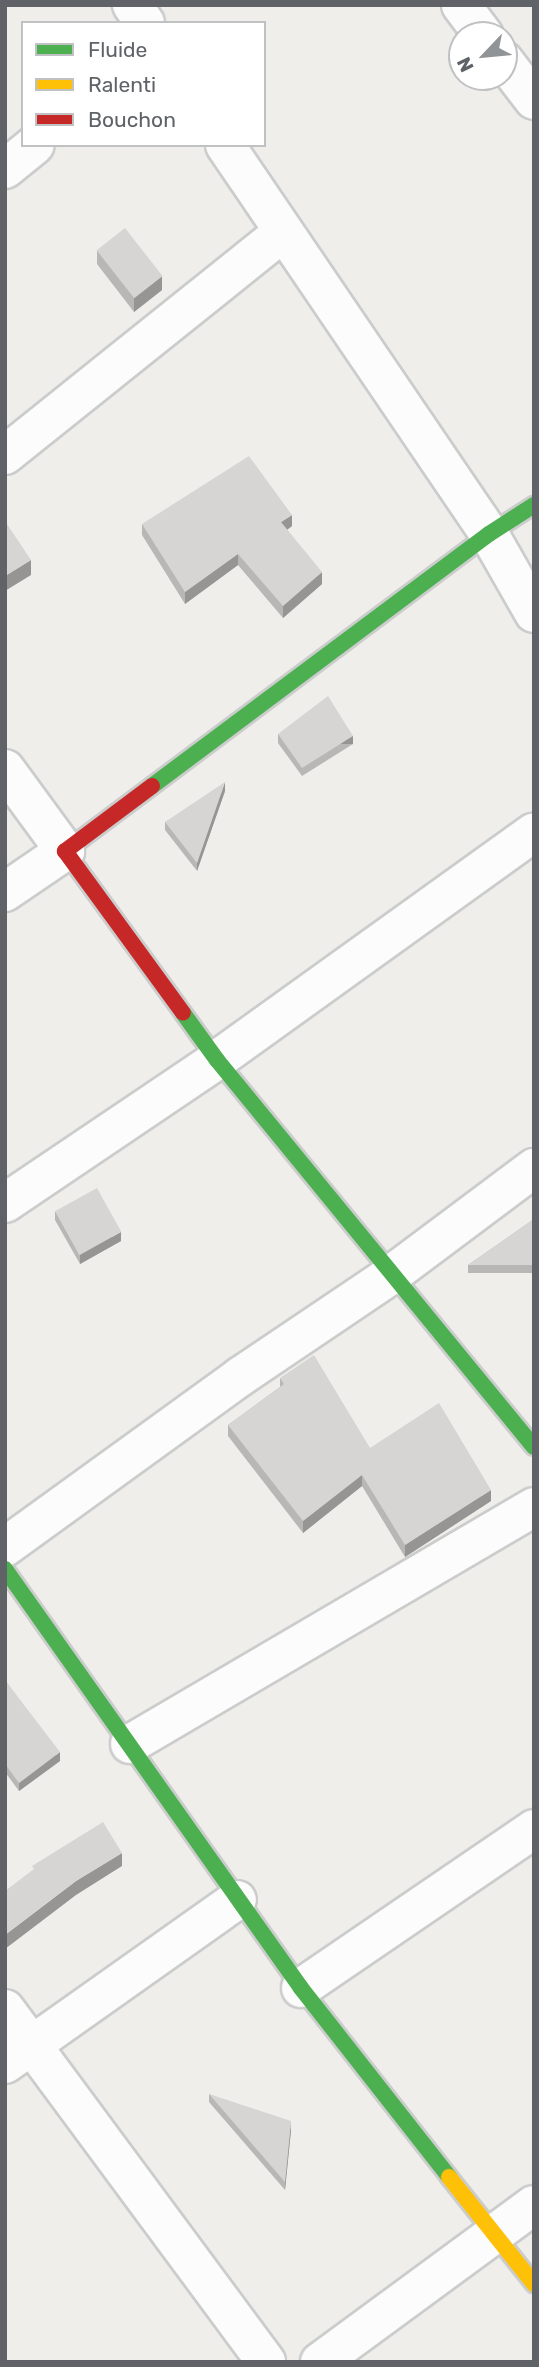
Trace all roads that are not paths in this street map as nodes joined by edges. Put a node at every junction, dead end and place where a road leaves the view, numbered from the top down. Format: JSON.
{"nodes":[{"id":1,"x":132,"y":5,"type":"edge"},
{"id":2,"x":461,"y":5,"type":"edge"},
{"id":3,"x":144,"y":21,"type":"edge"},
{"id":4,"x":473,"y":21,"type":"edge"},
{"id":5,"x":518,"y":79,"type":"edge"},
{"id":6,"x":534,"y":100,"type":"edge"},
{"id":7,"x":32,"y":147,"type":"edge"},
{"id":8,"x":226,"y":147,"type":"edge"},
{"id":9,"x":5,"y":169,"type":"edge"},
{"id":10,"x":282,"y":233,"type":"junction"},
{"id":11,"x":5,"y":455,"type":"edge"},
{"id":12,"x":534,"y":505,"type":"edge"},
{"id":13,"x":489,"y":534,"type":"junction"},
{"id":14,"x":534,"y":613,"type":"edge"},
{"id":15,"x":5,"y":769,"type":"edge"},
{"id":16,"x":534,"y":832,"type":"edge"},
{"id":17,"x":65,"y":850,"type":"junction"},
{"id":18,"x":5,"y":891,"type":"edge"},
{"id":19,"x":217,"y":1060,"type":"junction"},
{"id":20,"x":534,"y":1168,"type":"edge"},
{"id":21,"x":5,"y":1203,"type":"edge"},
{"id":22,"x":391,"y":1275,"type":"junction"},
{"id":23,"x":534,"y":1447,"type":"edge"},
{"id":24,"x":534,"y":1507,"type":"edge"},
{"id":25,"x":5,"y":1547,"type":"edge"},
{"id":26,"x":5,"y":1569,"type":"edge"},
{"id":27,"x":130,"y":1744,"type":"junction"},
{"id":28,"x":534,"y":1829,"type":"edge"},
{"id":29,"x":237,"y":1900,"type":"junction"},
{"id":30,"x":301,"y":1988,"type":"junction"},
{"id":31,"x":5,"y":2009,"type":"edge"},
{"id":32,"x":19,"y":2054,"type":"edge"},
{"id":33,"x":534,"y":2205,"type":"edge"},
{"id":34,"x":493,"y":2234,"type":"junction"},
{"id":35,"x":534,"y":2284,"type":"edge"},
{"id":36,"x":266,"y":2362,"type":"edge"},
{"id":37,"x":320,"y":2362,"type":"edge"}],
"edges":[{"from":1,"to":3,"type":"street"},
{"from":2,"to":4,"type":"street"},
{"from":5,"to":6,"type":"street"},
{"from":7,"to":9,"type":"street"},
{"from":8,"to":10,"type":"street"},
{"from":10,"to":11,"type":"street"},
{"from":10,"to":13,"type":"street"},
{"from":12,"to":13,"type":"street"},
{"from":13,"to":14,"type":"street"},
{"from":13,"to":17,"type":"street"},
{"from":15,"to":17,"type":"street"},
{"from":16,"to":19,"type":"street"},
{"from":17,"to":18,"type":"street"},
{"from":17,"to":19,"type":"street"},
{"from":19,"to":21,"type":"street"},
{"from":19,"to":22,"type":"street"},
{"from":20,"to":22,"type":"street"},
{"from":22,"to":23,"type":"street"},
{"from":22,"to":25,"type":"street"},
{"from":24,"to":27,"type":"street"},
{"from":26,"to":27,"type":"street"},
{"from":27,"to":29,"type":"street"},
{"from":28,"to":30,"type":"street"},
{"from":29,"to":30,"type":"street"},
{"from":29,"to":32,"type":"street"},
{"from":30,"to":34,"type":"street"},
{"from":31,"to":32,"type":"street"},
{"from":32,"to":36,"type":"street"},
{"from":33,"to":34,"type":"street"},
{"from":34,"to":35,"type":"street"},
{"from":34,"to":37,"type":"street"}]}
